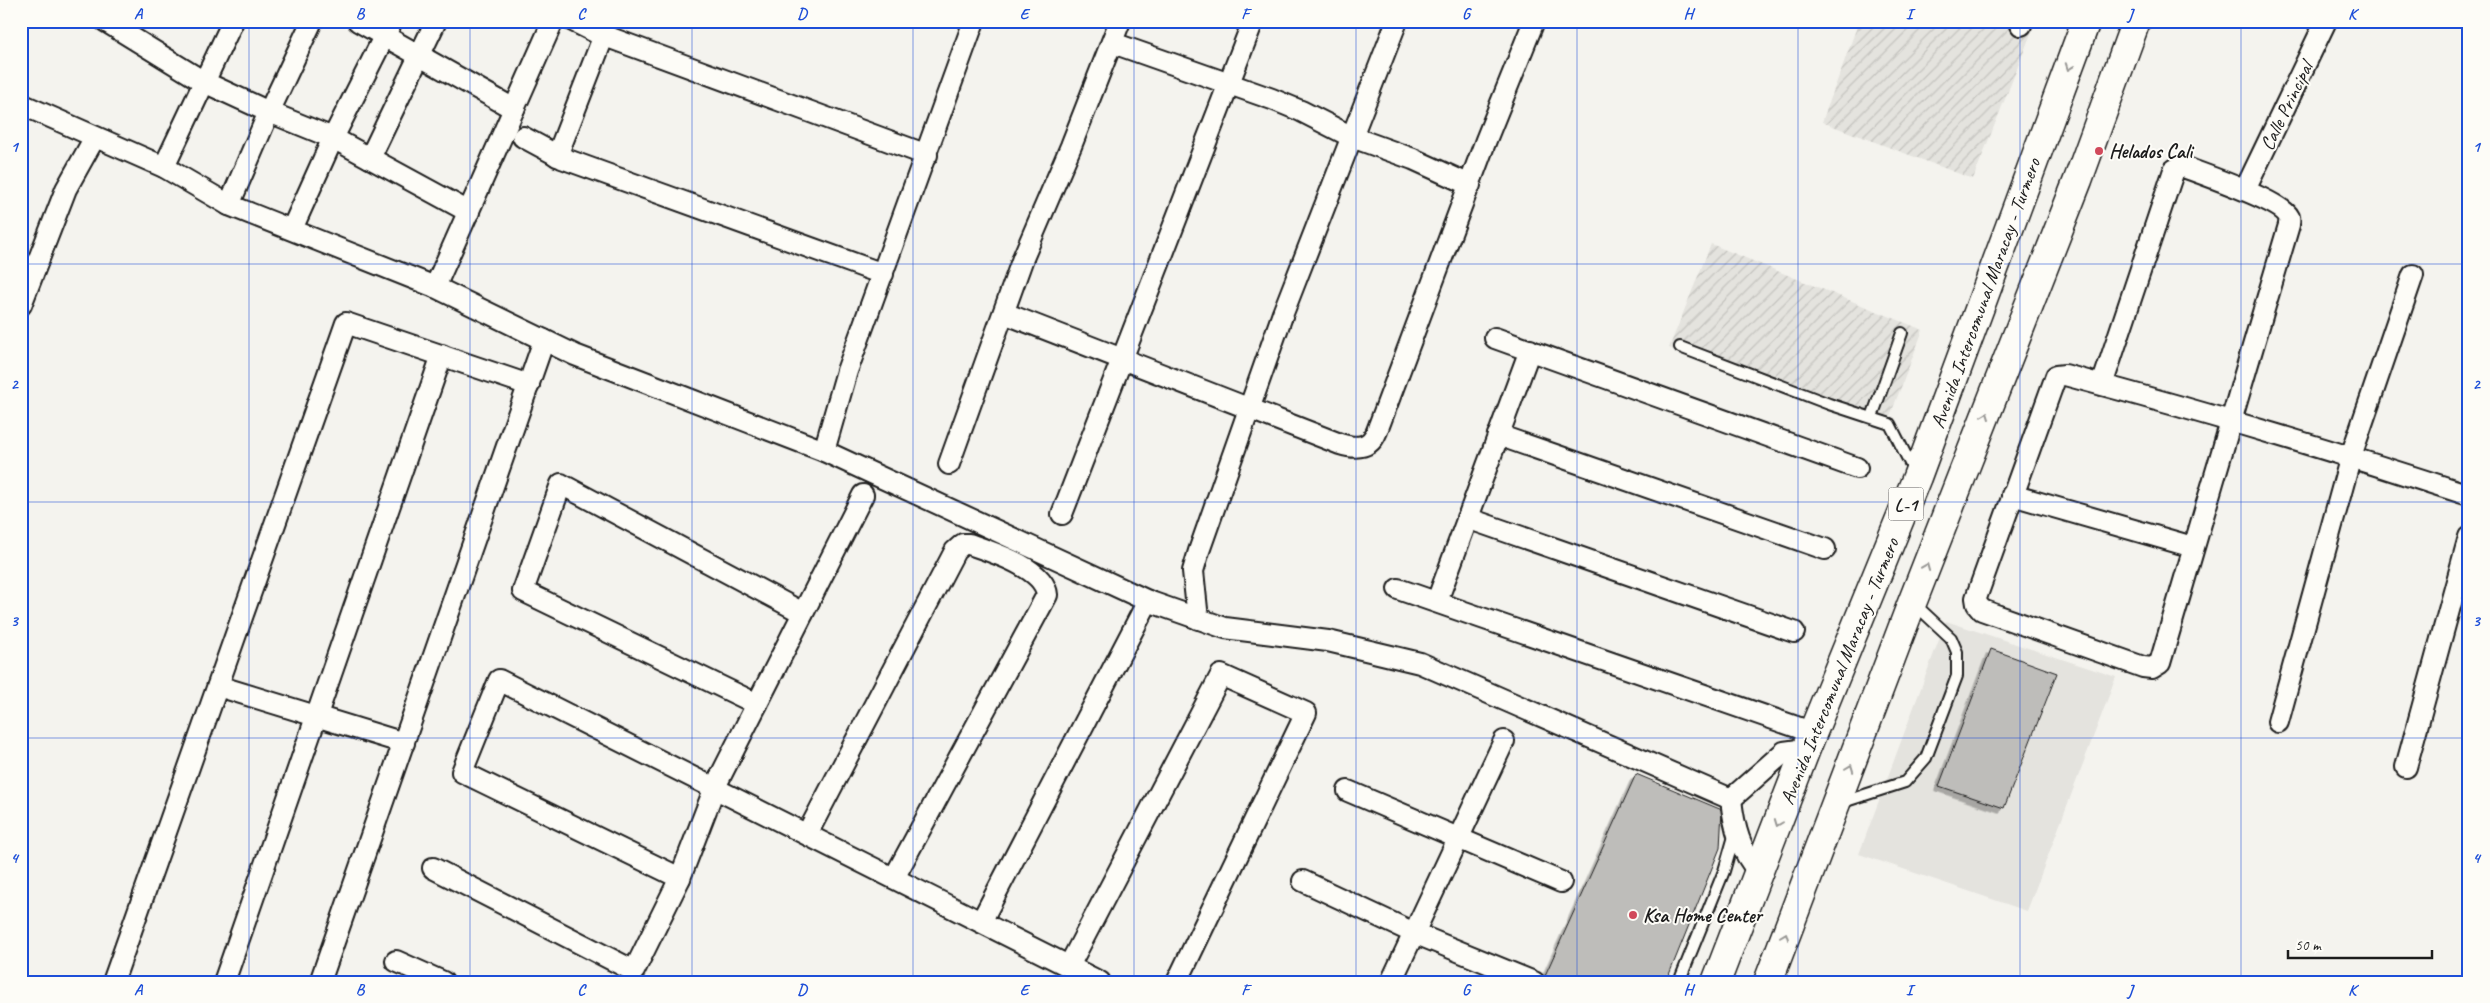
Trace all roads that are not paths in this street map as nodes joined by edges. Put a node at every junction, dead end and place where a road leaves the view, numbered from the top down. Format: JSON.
{"nodes":[{"id":1,"x":105,"y":21,"type":"edge"},
{"id":2,"x":233,"y":21,"type":"edge"},
{"id":3,"x":312,"y":21,"type":"edge"},
{"id":4,"x":358,"y":21,"type":"edge"},
{"id":5,"x":436,"y":21,"type":"edge"},
{"id":6,"x":553,"y":21,"type":"edge"},
{"id":7,"x":574,"y":21,"type":"edge"},
{"id":8,"x":974,"y":21,"type":"edge"},
{"id":9,"x":1120,"y":21,"type":"edge"},
{"id":10,"x":1253,"y":21,"type":"edge"},
{"id":11,"x":1397,"y":21,"type":"edge"},
{"id":12,"x":1534,"y":21,"type":"edge"},
{"id":13,"x":2086,"y":21,"type":"edge"},
{"id":14,"x":2136,"y":21,"type":"edge"},
{"id":15,"x":2326,"y":21,"type":"edge"},
{"id":16,"x":389,"y":29,"type":"edge"},
{"id":17,"x":604,"y":35,"type":"junction"},
{"id":18,"x":1112,"y":43,"type":"junction"},
{"id":19,"x":420,"y":56,"type":"junction"},
{"id":20,"x":204,"y":82,"type":"junction"},
{"id":21,"x":1228,"y":85,"type":"junction"},
{"id":22,"x":21,"y":104,"type":"edge"},
{"id":23,"x":514,"y":109,"type":"junction"},
{"id":24,"x":269,"y":112,"type":"junction"},
{"id":25,"x":523,"y":136,"type":"dead end"},
{"id":26,"x":1352,"y":137,"type":"junction"},
{"id":27,"x":95,"y":138,"type":"junction"},
{"id":28,"x":333,"y":138,"type":"junction"},
{"id":29,"x":927,"y":154,"type":"junction"},
{"id":30,"x":558,"y":156,"type":"junction"},
{"id":31,"x":370,"y":158,"type":"junction"},
{"id":32,"x":164,"y":167,"type":"junction"},
{"id":33,"x":1470,"y":185,"type":"junction"},
{"id":34,"x":2245,"y":190,"type":"junction"},
{"id":35,"x":229,"y":205,"type":"junction"},
{"id":36,"x":469,"y":212,"type":"junction"},
{"id":37,"x":292,"y":229,"type":"junction"},
{"id":38,"x":883,"y":274,"type":"junction"},
{"id":39,"x":2413,"y":275,"type":"dead end"},
{"id":40,"x":435,"y":287,"type":"junction"},
{"id":41,"x":21,"y":305,"type":"edge"},
{"id":42,"x":1004,"y":313,"type":"junction"},
{"id":43,"x":1902,"y":333,"type":"dead end"},
{"id":44,"x":1495,"y":338,"type":"dead end"},
{"id":45,"x":544,"y":340,"type":"junction"},
{"id":46,"x":1680,"y":347,"type":"dead end"},
{"id":47,"x":1530,"y":350,"type":"junction"},
{"id":48,"x":442,"y":355,"type":"junction"},
{"id":49,"x":1122,"y":360,"type":"junction"},
{"id":50,"x":529,"y":385,"type":"junction"},
{"id":51,"x":2102,"y":385,"type":"junction"},
{"id":52,"x":1249,"y":410,"type":"junction"},
{"id":53,"x":1872,"y":417,"type":"junction"},
{"id":54,"x":2231,"y":421,"type":"junction"},
{"id":55,"x":1498,"y":435,"type":"junction"},
{"id":56,"x":824,"y":451,"type":"junction"},
{"id":57,"x":2351,"y":456,"type":"junction"},
{"id":58,"x":949,"y":464,"type":"dead end"},
{"id":59,"x":1857,"y":468,"type":"dead end"},
{"id":60,"x":1917,"y":477,"type":"junction"},
{"id":61,"x":863,"y":495,"type":"dead end"},
{"id":62,"x":2012,"y":495,"type":"junction"},
{"id":63,"x":2469,"y":495,"type":"edge"},
{"id":64,"x":1062,"y":514,"type":"dead end"},
{"id":65,"x":1467,"y":518,"type":"junction"},
{"id":66,"x":2469,"y":537,"type":"edge"},
{"id":67,"x":2193,"y":547,"type":"junction"},
{"id":68,"x":1825,"y":549,"type":"dead end"},
{"id":69,"x":1398,"y":588,"type":"dead end"},
{"id":70,"x":1148,"y":601,"type":"junction"},
{"id":71,"x":1437,"y":601,"type":"junction"},
{"id":72,"x":1910,"y":608,"type":"junction"},
{"id":73,"x":803,"y":613,"type":"junction"},
{"id":74,"x":1198,"y":619,"type":"junction"},
{"id":75,"x":1794,"y":632,"type":"dead end"},
{"id":76,"x":218,"y":686,"type":"junction"},
{"id":77,"x":757,"y":704,"type":"junction"},
{"id":78,"x":317,"y":716,"type":"junction"},
{"id":79,"x":2278,"y":722,"type":"dead end"},
{"id":80,"x":1504,"y":741,"type":"dead end"},
{"id":81,"x":1810,"y":741,"type":"junction"},
{"id":82,"x":404,"y":743,"type":"junction"},
{"id":83,"x":2406,"y":767,"type":"dead end"},
{"id":84,"x":715,"y":787,"type":"junction"},
{"id":85,"x":1348,"y":791,"type":"dead end"},
{"id":86,"x":1731,"y":799,"type":"junction"},
{"id":87,"x":1834,"y":811,"type":"junction"},
{"id":88,"x":1736,"y":829,"type":"junction"},
{"id":89,"x":807,"y":834,"type":"junction"},
{"id":90,"x":1459,"y":838,"type":"junction"},
{"id":91,"x":433,"y":868,"type":"dead end"},
{"id":92,"x":1759,"y":872,"type":"junction"},
{"id":93,"x":680,"y":878,"type":"junction"},
{"id":94,"x":894,"y":878,"type":"junction"},
{"id":95,"x":1303,"y":881,"type":"dead end"},
{"id":96,"x":1561,"y":882,"type":"dead end"},
{"id":97,"x":981,"y":922,"type":"junction"},
{"id":98,"x":1414,"y":933,"type":"junction"},
{"id":99,"x":396,"y":961,"type":"dead end"},
{"id":100,"x":1069,"y":966,"type":"junction"},
{"id":101,"x":631,"y":976,"type":"edge"},
{"id":102,"x":113,"y":982,"type":"edge"},
{"id":103,"x":224,"y":982,"type":"edge"},
{"id":104,"x":320,"y":982,"type":"edge"},
{"id":105,"x":443,"y":982,"type":"edge"},
{"id":106,"x":1100,"y":982,"type":"edge"},
{"id":107,"x":1177,"y":982,"type":"edge"},
{"id":108,"x":1391,"y":982,"type":"edge"},
{"id":109,"x":1534,"y":982,"type":"edge"},
{"id":110,"x":1679,"y":982,"type":"edge"},
{"id":111,"x":1716,"y":982,"type":"edge"},
{"id":112,"x":1768,"y":982,"type":"edge"}],
"edges":[{"from":1,"to":20,"type":"street"},
{"from":2,"to":20,"type":"street"},
{"from":3,"to":24,"type":"street"},
{"from":4,"to":16,"type":"street"},
{"from":5,"to":19,"type":"street"},
{"from":6,"to":23,"type":"street"},
{"from":7,"to":17,"type":"street"},
{"from":8,"to":29,"type":"street"},
{"from":9,"to":18,"type":"street"},
{"from":10,"to":21,"type":"street"},
{"from":11,"to":26,"type":"street"},
{"from":12,"to":33,"type":"street"},
{"from":13,"to":60,"type":"main road","name":"Avenida Intercomunal Maracay - Turmero","number":"L-1","one_way":true},
{"from":72,"to":14,"type":"main road","name":"Avenida Intercomunal Maracay - Turmero","number":"L-1","one_way":true},
{"from":15,"to":34,"type":"street","name":"Calle Principal"},
{"from":16,"to":19,"type":"street"},
{"from":16,"to":28,"type":"street"},
{"from":17,"to":29,"type":"street"},
{"from":17,"to":30,"type":"street"},
{"from":18,"to":21,"type":"street"},
{"from":18,"to":42,"type":"street"},
{"from":19,"to":23,"type":"street"},
{"from":19,"to":31,"type":"street"},
{"from":20,"to":24,"type":"street"},
{"from":20,"to":32,"type":"street"},
{"from":21,"to":26,"type":"street"},
{"from":21,"to":49,"type":"street"},
{"from":22,"to":27,"type":"street"},
{"from":23,"to":36,"type":"street"},
{"from":24,"to":28,"type":"street"},
{"from":24,"to":35,"type":"street"},
{"from":25,"to":30,"type":"street"},
{"from":26,"to":33,"type":"street"},
{"from":26,"to":52,"type":"street"},
{"from":27,"to":32,"type":"street"},
{"from":27,"to":41,"type":"street"},
{"from":28,"to":31,"type":"street"},
{"from":28,"to":37,"type":"street"},
{"from":29,"to":38,"type":"street"},
{"from":30,"to":38,"type":"street"},
{"from":31,"to":36,"type":"street"},
{"from":32,"to":35,"type":"street"},
{"from":33,"to":52,"type":"street"},
{"from":34,"to":51,"type":"street"},
{"from":34,"to":54,"type":"street"},
{"from":35,"to":37,"type":"street"},
{"from":36,"to":40,"type":"street"},
{"from":37,"to":40,"type":"street"},
{"from":38,"to":56,"type":"street"},
{"from":39,"to":57,"type":"street"},
{"from":40,"to":45,"type":"street"},
{"from":42,"to":49,"type":"street"},
{"from":42,"to":58,"type":"street"},
{"from":43,"to":53,"type":"lane"},
{"from":44,"to":47,"type":"street"},
{"from":45,"to":50,"type":"street"},
{"from":45,"to":56,"type":"street"},
{"from":46,"to":53,"type":"lane"},
{"from":47,"to":55,"type":"street"},
{"from":47,"to":59,"type":"street"},
{"from":48,"to":50,"type":"street"},
{"from":48,"to":76,"type":"street"},
{"from":48,"to":78,"type":"street"},
{"from":49,"to":52,"type":"street"},
{"from":49,"to":64,"type":"street"},
{"from":50,"to":82,"type":"street"},
{"from":51,"to":54,"type":"street"},
{"from":51,"to":62,"type":"street"},
{"from":52,"to":74,"type":"street"},
{"from":53,"to":60,"type":"lane"},
{"from":54,"to":57,"type":"street"},
{"from":54,"to":67,"type":"street"},
{"from":55,"to":65,"type":"street"},
{"from":55,"to":68,"type":"street"},
{"from":56,"to":70,"type":"street"},
{"from":57,"to":63,"type":"street"},
{"from":57,"to":79,"type":"street"},
{"from":60,"to":81,"type":"main road","name":"Avenida Intercomunal Maracay - Turmero","number":"L-1"},
{"from":61,"to":73,"type":"street"},
{"from":62,"to":67,"type":"street"},
{"from":62,"to":67,"type":"street"},
{"from":65,"to":71,"type":"street"},
{"from":65,"to":75,"type":"street"},
{"from":66,"to":83,"type":"street"},
{"from":69,"to":71,"type":"street"},
{"from":70,"to":74,"type":"street"},
{"from":70,"to":97,"type":"street"},
{"from":71,"to":81,"type":"street"},
{"from":87,"to":72,"type":"main road","name":"Avenida Intercomunal Maracay - Turmero","number":"L-1","one_way":true},
{"from":72,"to":87,"type":"lane"},
{"from":73,"to":77,"type":"street"},
{"from":73,"to":77,"type":"street"},
{"from":74,"to":86,"type":"street"},
{"from":76,"to":78,"type":"street"},
{"from":76,"to":102,"type":"street"},
{"from":77,"to":84,"type":"street"},
{"from":78,"to":82,"type":"street"},
{"from":78,"to":103,"type":"street"},
{"from":80,"to":90,"type":"street"},
{"from":81,"to":86,"type":"street"},
{"from":81,"to":92,"type":"main road","name":"Avenida Intercomunal Maracay - Turmero","number":"L-1","one_way":true},
{"from":82,"to":104,"type":"street"},
{"from":84,"to":89,"type":"street"},
{"from":84,"to":93,"type":"street"},
{"from":84,"to":93,"type":"street"},
{"from":85,"to":90,"type":"street"},
{"from":86,"to":88,"type":"street"},
{"from":112,"to":87,"type":"main road","name":"Avenida Intercomunal Maracay - Turmero","number":"L-1","one_way":true},
{"from":88,"to":92,"type":"street"},
{"from":88,"to":110,"type":"lane"},
{"from":89,"to":94,"type":"street"},
{"from":89,"to":94,"type":"street"},
{"from":90,"to":96,"type":"street"},
{"from":90,"to":98,"type":"street"},
{"from":91,"to":101,"type":"street"},
{"from":92,"to":111,"type":"main road","name":"Avenida Intercomunal Maracay - Turmero","number":"L-1"},
{"from":93,"to":101,"type":"street"},
{"from":94,"to":97,"type":"street"},
{"from":95,"to":98,"type":"street"},
{"from":97,"to":100,"type":"street"},
{"from":98,"to":108,"type":"street"},
{"from":98,"to":109,"type":"street"},
{"from":99,"to":105,"type":"street"},
{"from":100,"to":106,"type":"street"},
{"from":100,"to":107,"type":"street"}]}
